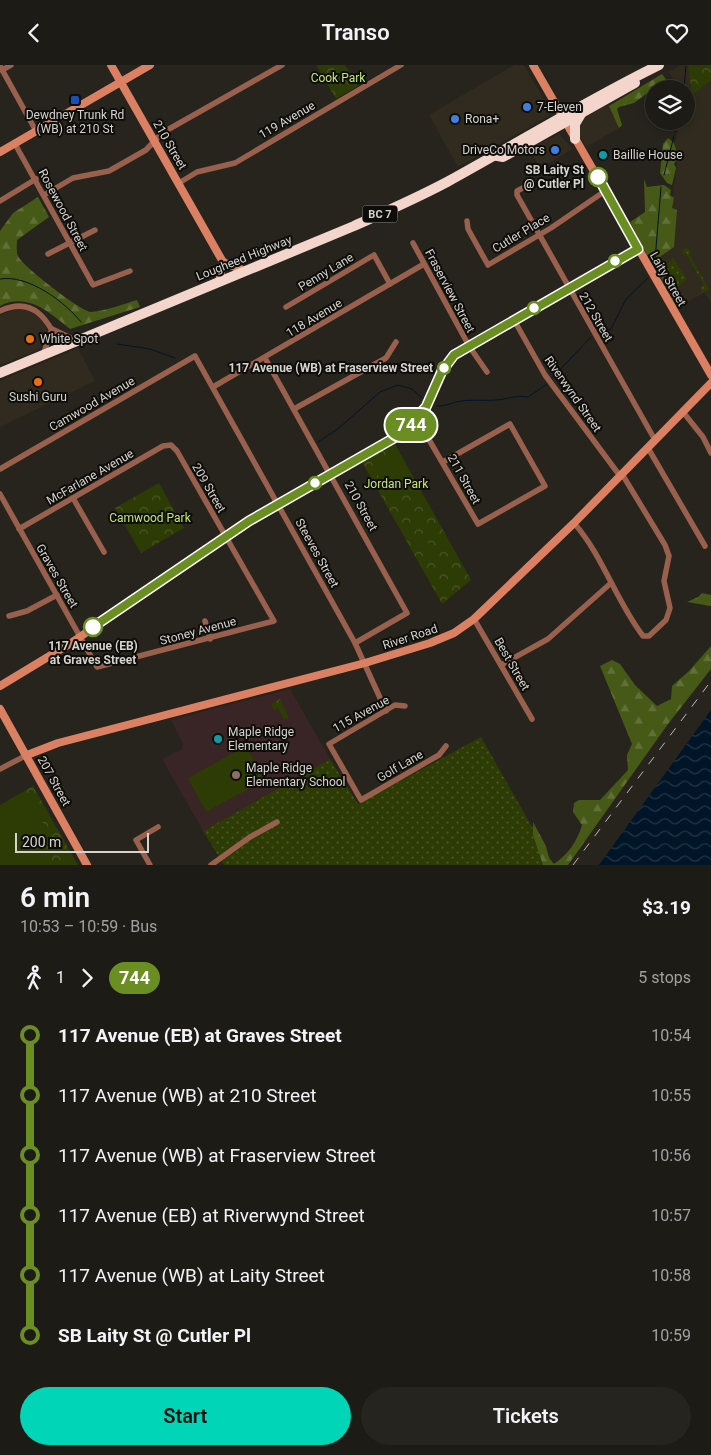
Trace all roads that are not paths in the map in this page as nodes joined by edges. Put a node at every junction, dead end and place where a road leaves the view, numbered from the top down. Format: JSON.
{"nodes":[{"id":1,"x":11,"y":65,"type":"edge"},
{"id":2,"x":111,"y":65,"type":"edge"},
{"id":3,"x":150,"y":65,"type":"edge"},
{"id":4,"x":282,"y":65,"type":"edge"},
{"id":5,"x":401,"y":65,"type":"edge"},
{"id":6,"x":533,"y":65,"type":"edge"},
{"id":7,"x":659,"y":65,"type":"edge"},
{"id":8,"x":664,"y":65,"type":"edge"},
{"id":9,"x":1,"y":68,"type":"edge"},
{"id":10,"x":121,"y":82,"type":"junction"},
{"id":11,"x":582,"y":114,"type":"junction"},
{"id":12,"x":563,"y":118,"type":"junction"},
{"id":13,"x":36,"y":131,"type":"junction"},
{"id":14,"x":575,"y":139,"type":"junction"},
{"id":15,"x":155,"y":141,"type":"junction"},
{"id":16,"x":15,"y":144,"type":"junction"},
{"id":17,"x":0,"y":152,"type":"edge"},
{"id":18,"x":36,"y":179,"type":"junction"},
{"id":19,"x":178,"y":183,"type":"junction"},
{"id":20,"x":532,"y":183,"type":"dead end"},
{"id":21,"x":606,"y":191,"type":"junction"},
{"id":22,"x":44,"y":195,"type":"junction"},
{"id":23,"x":0,"y":201,"type":"edge"},
{"id":24,"x":467,"y":221,"type":"dead end"},
{"id":25,"x":95,"y":230,"type":"dead end"},
{"id":26,"x":540,"y":235,"type":"junction"},
{"id":27,"x":413,"y":243,"type":"dead end"},
{"id":28,"x":70,"y":244,"type":"junction"},
{"id":29,"x":638,"y":249,"type":"junction"},
{"id":30,"x":48,"y":255,"type":"dead end"},
{"id":31,"x":223,"y":262,"type":"junction"},
{"id":32,"x":424,"y":264,"type":"junction"},
{"id":33,"x":130,"y":271,"type":"dead end"},
{"id":34,"x":245,"y":271,"type":"junction"},
{"id":35,"x":219,"y":283,"type":"junction"},
{"id":36,"x":390,"y":284,"type":"junction"},
{"id":37,"x":569,"y":288,"type":"junction"},
{"id":38,"x":286,"y":307,"type":"dead end"},
{"id":39,"x":0,"y":311,"type":"edge"},
{"id":40,"x":514,"y":320,"type":"junction"},
{"id":41,"x":52,"y":329,"type":"junction"},
{"id":42,"x":77,"y":341,"type":"junction"},
{"id":43,"x":396,"y":342,"type":"dead end"},
{"id":44,"x":469,"y":346,"type":"junction"},
{"id":45,"x":61,"y":348,"type":"junction"},
{"id":46,"x":43,"y":356,"type":"junction"},
{"id":47,"x":195,"y":356,"type":"joint"},
{"id":48,"x":265,"y":358,"type":"junction"},
{"id":49,"x":487,"y":372,"type":"dead end"},
{"id":50,"x":0,"y":373,"type":"edge"},
{"id":51,"x":711,"y":375,"type":"edge"},
{"id":52,"x":711,"y":383,"type":"edge"},
{"id":53,"x":213,"y":387,"type":"junction"},
{"id":54,"x":294,"y":409,"type":"junction"},
{"id":55,"x":683,"y":412,"type":"junction"},
{"id":56,"x":417,"y":419,"type":"junction"},
{"id":57,"x":655,"y":440,"type":"junction"},
{"id":58,"x":171,"y":445,"type":"joint"},
{"id":59,"x":648,"y":448,"type":"junction"},
{"id":60,"x":711,"y":453,"type":"edge"},
{"id":61,"x":443,"y":462,"type":"junction"},
{"id":62,"x":0,"y":469,"type":"edge"},
{"id":63,"x":330,"y":474,"type":"junction"},
{"id":64,"x":621,"y":475,"type":"junction"},
{"id":65,"x":0,"y":494,"type":"edge"},
{"id":66,"x":73,"y":498,"type":"junction"},
{"id":67,"x":278,"y":504,"type":"junction"},
{"id":68,"x":574,"y":523,"type":"junction"},
{"id":69,"x":19,"y":529,"type":"junction"},
{"id":70,"x":226,"y":536,"type":"junction"},
{"id":71,"x":705,"y":546,"type":"dead end"},
{"id":72,"x":104,"y":552,"type":"dead end"},
{"id":73,"x":611,"y":583,"type":"junction"},
{"id":74,"x":57,"y":595,"type":"junction"},
{"id":75,"x":9,"y":616,"type":"dead end"},
{"id":76,"x":474,"y":619,"type":"junction"},
{"id":77,"x":205,"y":621,"type":"dead end"},
{"id":78,"x":274,"y":621,"type":"joint"},
{"id":79,"x":80,"y":636,"type":"junction"},
{"id":80,"x":210,"y":639,"type":"junction"},
{"id":81,"x":355,"y":643,"type":"junction"},
{"id":82,"x":366,"y":663,"type":"junction"},
{"id":83,"x":501,"y":665,"type":"junction"},
{"id":84,"x":97,"y":667,"type":"joint"},
{"id":85,"x":0,"y":686,"type":"edge"},
{"id":86,"x":404,"y":705,"type":"dead end"},
{"id":87,"x":0,"y":709,"type":"edge"},
{"id":88,"x":386,"y":711,"type":"junction"},
{"id":89,"x":532,"y":719,"type":"dead end"},
{"id":90,"x":446,"y":746,"type":"dead end"},
{"id":91,"x":26,"y":755,"type":"junction"},
{"id":92,"x":0,"y":769,"type":"edge"},
{"id":93,"x":361,"y":800,"type":"joint"},
{"id":94,"x":277,"y":822,"type":"dead end"},
{"id":95,"x":158,"y":827,"type":"dead end"},
{"id":96,"x":88,"y":865,"type":"edge"},
{"id":97,"x":150,"y":865,"type":"edge"},
{"id":98,"x":211,"y":865,"type":"edge"}],
"edges":[{"from":1,"to":9,"type":"street"},
{"from":2,"to":10,"type":"street","name":"210 Street"},
{"from":3,"to":10,"type":"street"},
{"from":4,"to":15,"type":"street"},
{"from":5,"to":19,"type":"street","name":"119 Avenue"},
{"from":6,"to":12,"type":"street","name":"Laity Street"},
{"from":7,"to":12,"type":"highway","name":"Lougheed Highway","number":"BC 7"},
{"from":8,"to":11,"type":"highway","name":"Lougheed Highway","number":"BC 7"},
{"from":9,"to":13,"type":"street"},
{"from":10,"to":13,"type":"street"},
{"from":10,"to":15,"type":"street","name":"210 Street"},
{"from":11,"to":12,"type":"highway","name":"Lougheed Highway","number":"BC 7"},
{"from":11,"to":14,"type":"highway"},
{"from":12,"to":14,"type":"street","name":"Laity Street"},
{"from":12,"to":34,"type":"highway","name":"Lougheed Highway","number":"BC 7"},
{"from":13,"to":16,"type":"street"},
{"from":14,"to":21,"type":"street","name":"Laity Street"},
{"from":15,"to":19,"type":"street","name":"210 Street"},
{"from":15,"to":22,"type":"street"},
{"from":16,"to":17,"type":"street"},
{"from":16,"to":18,"type":"street","name":"Rosewood Street"},
{"from":18,"to":22,"type":"street","name":"Rosewood Street"},
{"from":18,"to":23,"type":"street"},
{"from":19,"to":31,"type":"street","name":"210 Street"},
{"from":20,"to":26,"type":"street","name":"212 Street"},
{"from":21,"to":26,"type":"street","name":"Cutler Place"},
{"from":21,"to":29,"type":"street","name":"Laity Street"},
{"from":22,"to":28,"type":"street","name":"Rosewood Street"},
{"from":24,"to":26,"type":"street","name":"Cutler Place"},
{"from":25,"to":28,"type":"street"},
{"from":26,"to":37,"type":"street","name":"212 Street"},
{"from":27,"to":32,"type":"street","name":"Fraserview Street"},
{"from":28,"to":30,"type":"street"},
{"from":28,"to":33,"type":"street","name":"Rosewood Street"},
{"from":29,"to":37,"type":"street"},
{"from":29,"to":51,"type":"street","name":"Laity Street"},
{"from":31,"to":34,"type":"street"},
{"from":31,"to":35,"type":"street"},
{"from":32,"to":36,"type":"street","name":"118 Avenue"},
{"from":32,"to":44,"type":"street","name":"Fraserview Street"},
{"from":34,"to":35,"type":"highway","name":"Lougheed Highway","number":"BC 7"},
{"from":35,"to":42,"type":"highway","name":"Lougheed Highway","number":"BC 7"},
{"from":36,"to":38,"type":"street","name":"Penny Lane"},
{"from":36,"to":48,"type":"street","name":"118 Avenue"},
{"from":37,"to":40,"type":"street"},
{"from":37,"to":57,"type":"street","name":"212 Street"},
{"from":39,"to":41,"type":"street"},
{"from":40,"to":44,"type":"street"},
{"from":40,"to":64,"type":"street","name":"Riverwynd Street"},
{"from":41,"to":42,"type":"street"},
{"from":41,"to":45,"type":"street"},
{"from":41,"to":46,"type":"street"},
{"from":42,"to":45,"type":"highway","name":"Lougheed Highway","number":"BC 7"},
{"from":43,"to":54,"type":"street"},
{"from":44,"to":49,"type":"street","name":"Fraserview Street"},
{"from":44,"to":56,"type":"street"},
{"from":45,"to":46,"type":"highway","name":"Lougheed Highway","number":"BC 7"},
{"from":46,"to":50,"type":"highway","name":"Lougheed Highway","number":"BC 7"},
{"from":47,"to":53,"type":"street","name":"Steeves Street"},
{"from":47,"to":62,"type":"street","name":"Camwood Avenue"},
{"from":48,"to":53,"type":"street","name":"118 Avenue"},
{"from":48,"to":54,"type":"street","name":"210 Street"},
{"from":52,"to":55,"type":"street","name":"River Road"},
{"from":53,"to":67,"type":"street","name":"Steeves Street"},
{"from":54,"to":63,"type":"street","name":"210 Street"},
{"from":55,"to":57,"type":"street","name":"River Road"},
{"from":55,"to":60,"type":"street"},
{"from":56,"to":61,"type":"street","name":"211 Street"},
{"from":56,"to":63,"type":"street"},
{"from":57,"to":59,"type":"street","name":"River Road"},
{"from":58,"to":66,"type":"street","name":"McFarlane Avenue"},
{"from":58,"to":70,"type":"street","name":"209 Street"},
{"from":59,"to":64,"type":"street","name":"River Road"},
{"from":59,"to":71,"type":"street"},
{"from":61,"to":61,"type":"street","name":"211 Street"},
{"from":63,"to":67,"type":"street"},
{"from":63,"to":81,"type":"street","name":"210 Street"},
{"from":64,"to":68,"type":"street","name":"River Road"},
{"from":64,"to":73,"type":"street","name":"Riverwynd Street"},
{"from":65,"to":69,"type":"street","name":"Graves Street"},
{"from":66,"to":69,"type":"street","name":"McFarlane Avenue"},
{"from":66,"to":72,"type":"street"},
{"from":67,"to":70,"type":"street"},
{"from":67,"to":81,"type":"street","name":"Steeves Street"},
{"from":68,"to":73,"type":"street"},
{"from":68,"to":76,"type":"street","name":"River Road"},
{"from":69,"to":74,"type":"street","name":"Graves Street"},
{"from":70,"to":78,"type":"street","name":"209 Street"},
{"from":70,"to":79,"type":"street"},
{"from":73,"to":83,"type":"street"},
{"from":74,"to":75,"type":"street"},
{"from":74,"to":79,"type":"street","name":"Graves Street"},
{"from":76,"to":82,"type":"street","name":"River Road"},
{"from":76,"to":83,"type":"street","name":"Best Street"},
{"from":77,"to":80,"type":"street"},
{"from":78,"to":80,"type":"street","name":"Stoney Avenue"},
{"from":79,"to":84,"type":"street","name":"Graves Street"},
{"from":79,"to":85,"type":"street"},
{"from":80,"to":84,"type":"street","name":"Stoney Avenue"},
{"from":81,"to":82,"type":"street","name":"Steeves Street"},
{"from":82,"to":88,"type":"street","name":"Steeves Street"},
{"from":82,"to":91,"type":"street","name":"River Road"},
{"from":83,"to":89,"type":"street","name":"Best Street"},
{"from":86,"to":88,"type":"street","name":"115 Avenue"},
{"from":87,"to":91,"type":"street","name":"207 Street"},
{"from":88,"to":93,"type":"street","name":"115 Avenue"},
{"from":90,"to":93,"type":"street","name":"Golf Lane"},
{"from":91,"to":92,"type":"street"},
{"from":91,"to":96,"type":"street","name":"207 Street"},
{"from":94,"to":98,"type":"street"},
{"from":95,"to":97,"type":"street"}]}
